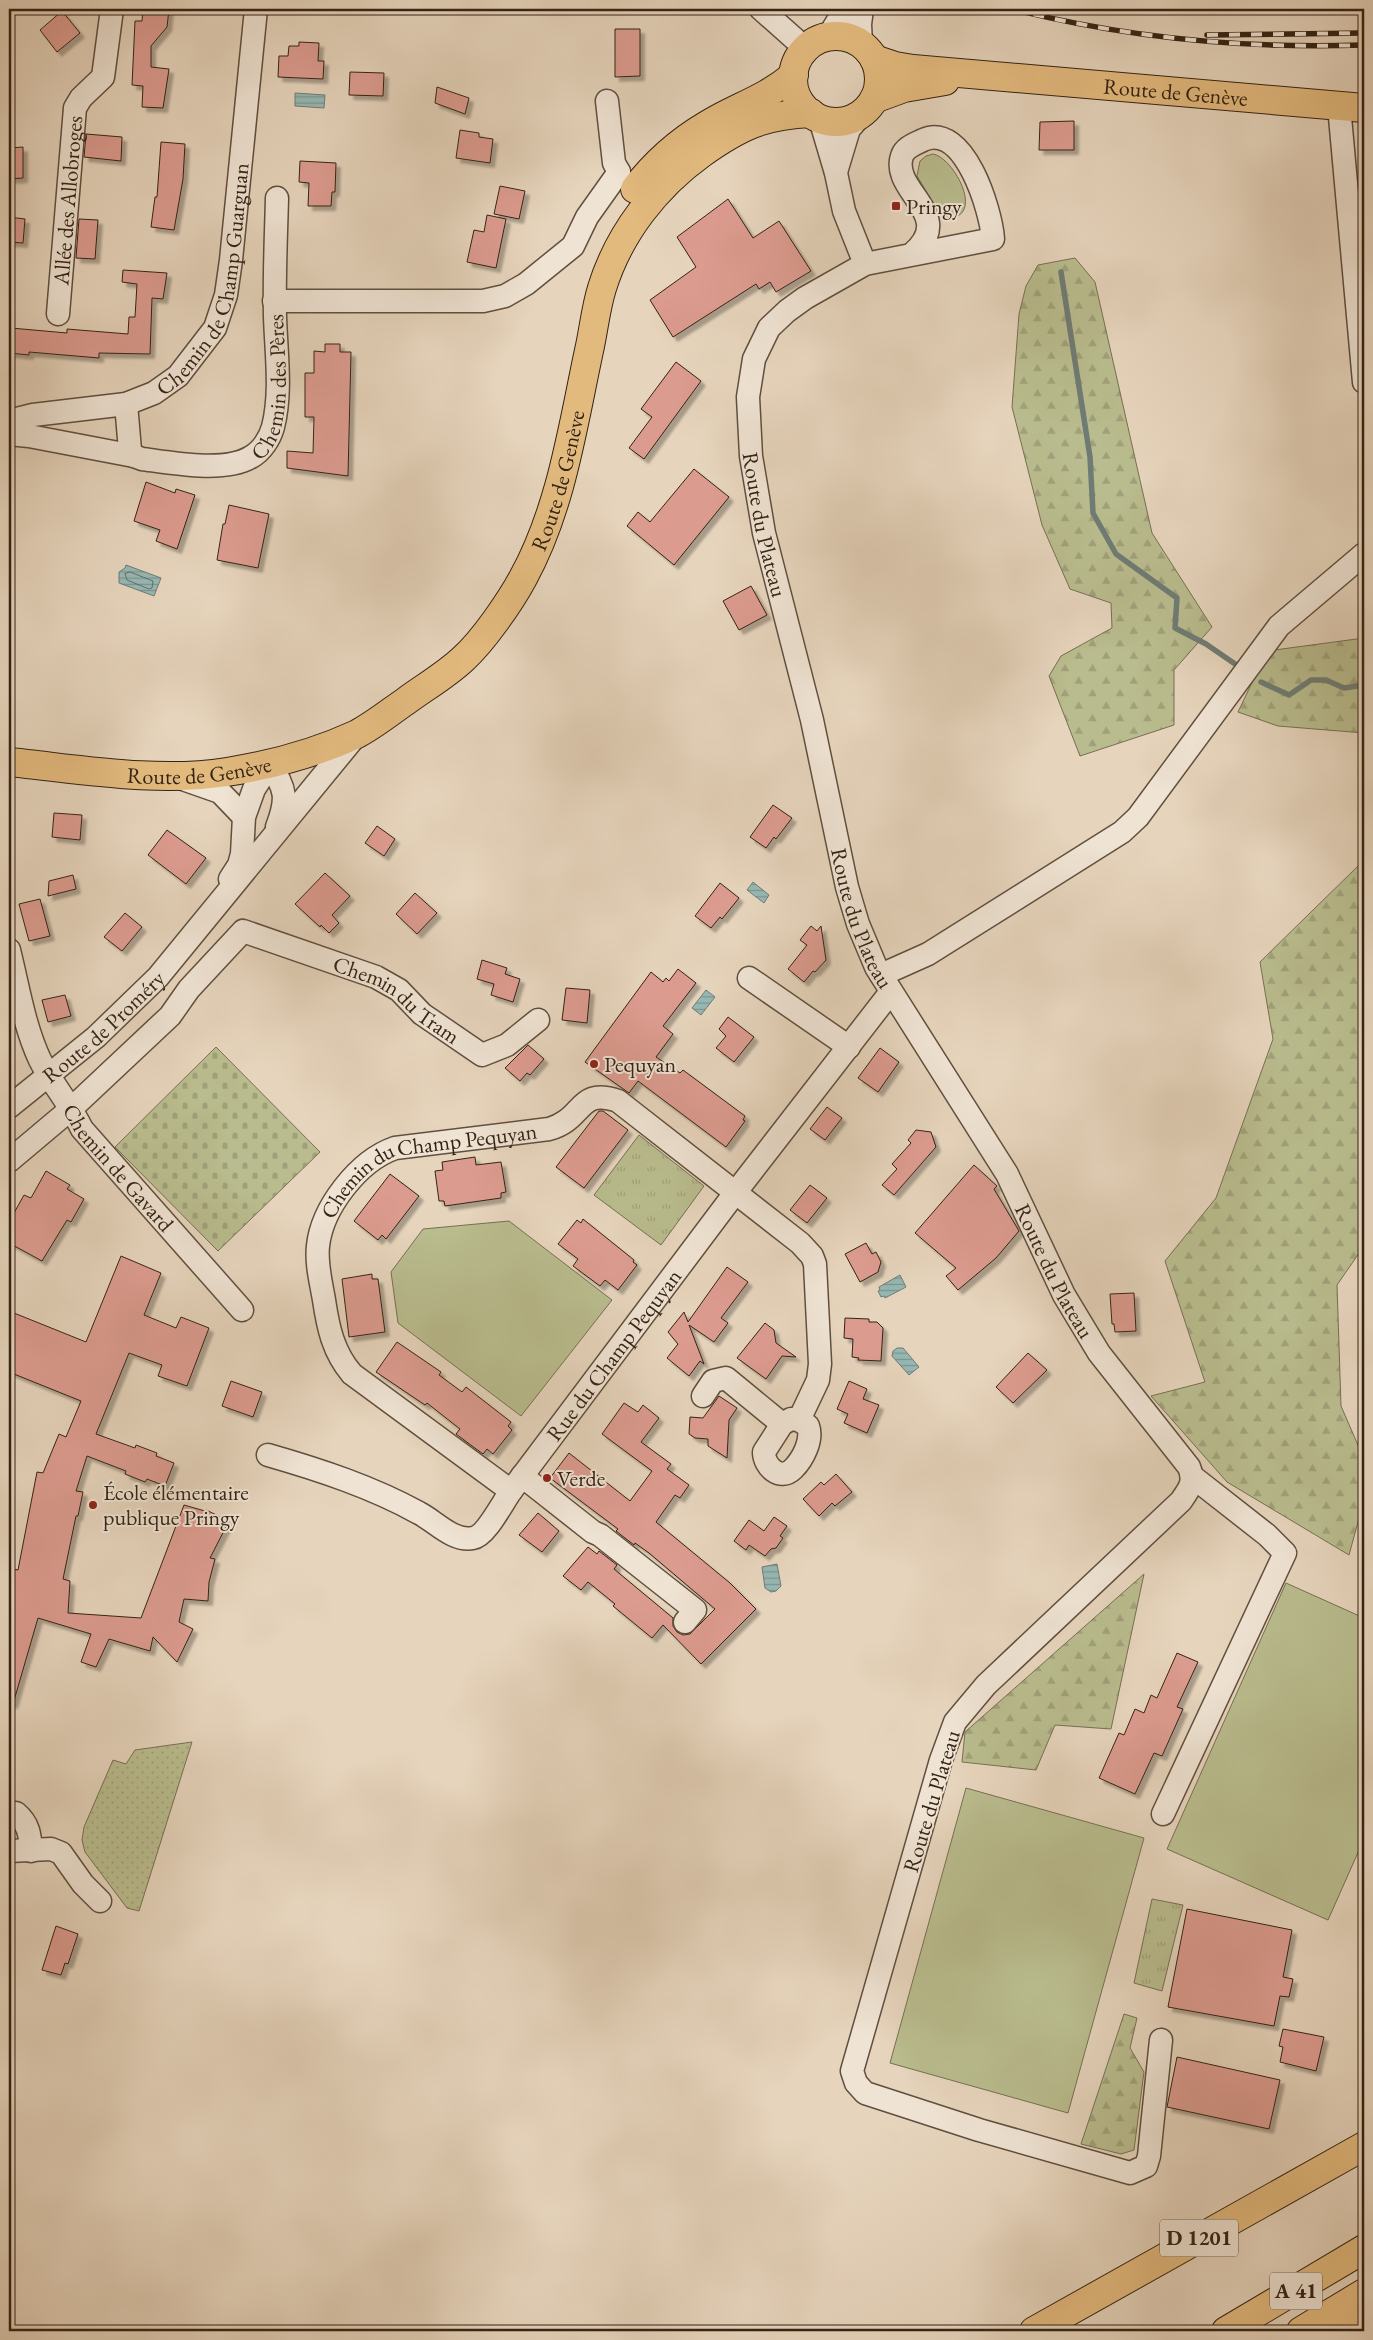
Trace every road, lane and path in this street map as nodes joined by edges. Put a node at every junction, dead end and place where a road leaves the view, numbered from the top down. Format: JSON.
{"nodes":[{"id":1,"x":112,"y":9,"type":"edge"},
{"id":2,"x":256,"y":9,"type":"edge"},
{"id":3,"x":761,"y":9,"type":"edge"},
{"id":4,"x":846,"y":9,"type":"edge"},
{"id":5,"x":862,"y":9,"type":"edge"},
{"id":6,"x":817,"y":43,"type":"junction"},
{"id":7,"x":868,"y":52,"type":"junction"},
{"id":8,"x":794,"y":75,"type":"junction"},
{"id":9,"x":986,"y":76,"type":"junction"},
{"id":10,"x":607,"y":102,"type":"dead end"},
{"id":11,"x":869,"y":106,"type":"junction"},
{"id":12,"x":1352,"y":107,"type":"edge"},
{"id":13,"x":816,"y":116,"type":"junction"},
{"id":14,"x":836,"y":174,"type":"junction"},
{"id":15,"x":637,"y":183,"type":"junction"},
{"id":16,"x":277,"y":198,"type":"dead end"},
{"id":17,"x":912,"y":254,"type":"junction"},
{"id":18,"x":865,"y":264,"type":"junction"},
{"id":19,"x":274,"y":301,"type":"junction"},
{"id":20,"x":58,"y":314,"type":"dead end"},
{"id":21,"x":1364,"y":382,"type":"edge"},
{"id":22,"x":126,"y":404,"type":"junction"},
{"id":23,"x":9,"y":421,"type":"edge"},
{"id":24,"x":9,"y":434,"type":"edge"},
{"id":25,"x":134,"y":456,"type":"junction"},
{"id":26,"x":1364,"y":554,"type":"edge"},
{"id":27,"x":358,"y":733,"type":"junction"},
{"id":28,"x":9,"y":762,"type":"edge"},
{"id":29,"x":270,"y":764,"type":"junction"},
{"id":30,"x":172,"y":775,"type":"junction"},
{"id":31,"x":244,"y":816,"type":"junction"},
{"id":32,"x":273,"y":838,"type":"junction"},
{"id":33,"x":191,"y":939,"type":"junction"},
{"id":34,"x":9,"y":950,"type":"edge"},
{"id":35,"x":749,"y":978,"type":"dead end"},
{"id":36,"x":886,"y":984,"type":"junction"},
{"id":37,"x":538,"y":1020,"type":"dead end"},
{"id":38,"x":849,"y":1048,"type":"junction"},
{"id":39,"x":48,"y":1076,"type":"junction"},
{"id":40,"x":9,"y":1107,"type":"edge"},
{"id":41,"x":72,"y":1108,"type":"junction"},
{"id":42,"x":9,"y":1161,"type":"edge"},
{"id":43,"x":735,"y":1194,"type":"junction"},
{"id":44,"x":242,"y":1310,"type":"dead end"},
{"id":45,"x":703,"y":1396,"type":"dead end"},
{"id":46,"x":268,"y":1455,"type":"dead end"},
{"id":47,"x":1193,"y":1478,"type":"junction"},
{"id":48,"x":516,"y":1484,"type":"junction"},
{"id":49,"x":686,"y":1622,"type":"dead end"},
{"id":50,"x":16,"y":1813,"type":"dead end"},
{"id":51,"x":1163,"y":1814,"type":"dead end"},
{"id":52,"x":9,"y":1851,"type":"edge"},
{"id":53,"x":31,"y":1851,"type":"junction"},
{"id":54,"x":100,"y":1901,"type":"dead end"},
{"id":55,"x":1161,"y":2040,"type":"dead end"},
{"id":56,"x":1364,"y":2146,"type":"edge"},
{"id":57,"x":1364,"y":2164,"type":"edge"},
{"id":58,"x":1364,"y":2249,"type":"edge"},
{"id":59,"x":1364,"y":2293,"type":"edge"},
{"id":60,"x":1364,"y":2322,"type":"edge"},
{"id":61,"x":1034,"y":2331,"type":"edge"},
{"id":62,"x":1067,"y":2331,"type":"edge"},
{"id":63,"x":1226,"y":2331,"type":"edge"},
{"id":64,"x":1301,"y":2331,"type":"edge"},
{"id":65,"x":1348,"y":2331,"type":"edge"}],
"edges":[{"from":1,"to":20,"type":"street","name":"Allée des Allobroges"},
{"from":2,"to":22,"type":"street","name":"Chemin de Champ Guarguan"},
{"from":3,"to":6,"type":"street"},
{"from":4,"to":6,"type":"street"},
{"from":5,"to":7,"type":"street"},
{"from":6,"to":7,"type":"main road","name":"Route de Genève"},
{"from":6,"to":8,"type":"main road","name":"Route de Genève"},
{"from":7,"to":9,"type":"main road","name":"Route de Genève"},
{"from":7,"to":11,"type":"main road"},
{"from":8,"to":13,"type":"main road"},
{"from":8,"to":15,"type":"main road","name":"Route de Genève"},
{"from":9,"to":11,"type":"main road","name":"Route de Genève"},
{"from":9,"to":12,"type":"main road","name":"Route de Genève"},
{"from":10,"to":15,"type":"street"},
{"from":11,"to":13,"type":"main road","name":"Route de Genève"},
{"from":11,"to":14,"type":"street"},
{"from":12,"to":21,"type":"street"},
{"from":13,"to":14,"type":"street"},
{"from":13,"to":15,"type":"main road","name":"Route de Genève"},
{"from":14,"to":18,"type":"street"},
{"from":15,"to":19,"type":"street","name":"Route de Genève"},
{"from":15,"to":27,"type":"main road","name":"Route de Genève"},
{"from":16,"to":19,"type":"street","name":"Chemin des Pères"},
{"from":17,"to":17,"type":"street","name":"Route du Plateau"},
{"from":17,"to":18,"type":"street","name":"Route du Plateau"},
{"from":18,"to":36,"type":"street","name":"Route du Plateau"},
{"from":19,"to":25,"type":"street","name":"Chemin des Pères"},
{"from":22,"to":23,"type":"street","name":"Chemin de Champ Guarguan"},
{"from":22,"to":25,"type":"street"},
{"from":24,"to":25,"type":"street","name":"Chemin des Pères"},
{"from":26,"to":36,"type":"street"},
{"from":27,"to":29,"type":"main road","name":"Route de Genève"},
{"from":27,"to":32,"type":"street","name":"Route de Proméry"},
{"from":28,"to":30,"type":"main road","name":"Route de Genève"},
{"from":29,"to":30,"type":"main road","name":"Route de Genève"},
{"from":29,"to":31,"type":"street","name":"Route de Proméry"},
{"from":29,"to":32,"type":"street","name":"Route de Proméry"},
{"from":30,"to":31,"type":"street"},
{"from":31,"to":33,"type":"street","name":"Route de Proméry"},
{"from":32,"to":33,"type":"street","name":"Route de Proméry"},
{"from":33,"to":39,"type":"street","name":"Route de Proméry"},
{"from":34,"to":39,"type":"street","name":"Chemin de Gavard"},
{"from":35,"to":38,"type":"street"},
{"from":36,"to":38,"type":"street","name":"Rue du Champ Pequyan"},
{"from":36,"to":47,"type":"street","name":"Route du Plateau"},
{"from":37,"to":41,"type":"street","name":"Chemin du Tram"},
{"from":38,"to":43,"type":"street","name":"Rue du Champ Pequyan"},
{"from":39,"to":40,"type":"street","name":"Route de Proméry"},
{"from":39,"to":41,"type":"street","name":"Chemin de Gavard"},
{"from":41,"to":42,"type":"street"},
{"from":41,"to":44,"type":"street","name":"Chemin de Gavard"},
{"from":43,"to":45,"type":"street"},
{"from":43,"to":48,"type":"street","name":"Rue du Champ Pequyan"},
{"from":43,"to":48,"type":"street","name":"Chemin du Champ Pequyan"},
{"from":46,"to":48,"type":"street","name":"Rue du Champ Pequyan"},
{"from":47,"to":51,"type":"street"},
{"from":47,"to":55,"type":"street","name":"Route du Plateau"},
{"from":48,"to":49,"type":"street"},
{"from":50,"to":53,"type":"street"},
{"from":52,"to":53,"type":"street"},
{"from":53,"to":54,"type":"street"},
{"from":56,"to":61,"type":"main road","number":"D 1201"},
{"from":57,"to":62,"type":"main road","number":"D 1201"},
{"from":58,"to":63,"type":"main road","number":"A 41"},
{"from":59,"to":64,"type":"main road","number":"A 41"},
{"from":60,"to":65,"type":"main road"}]}
